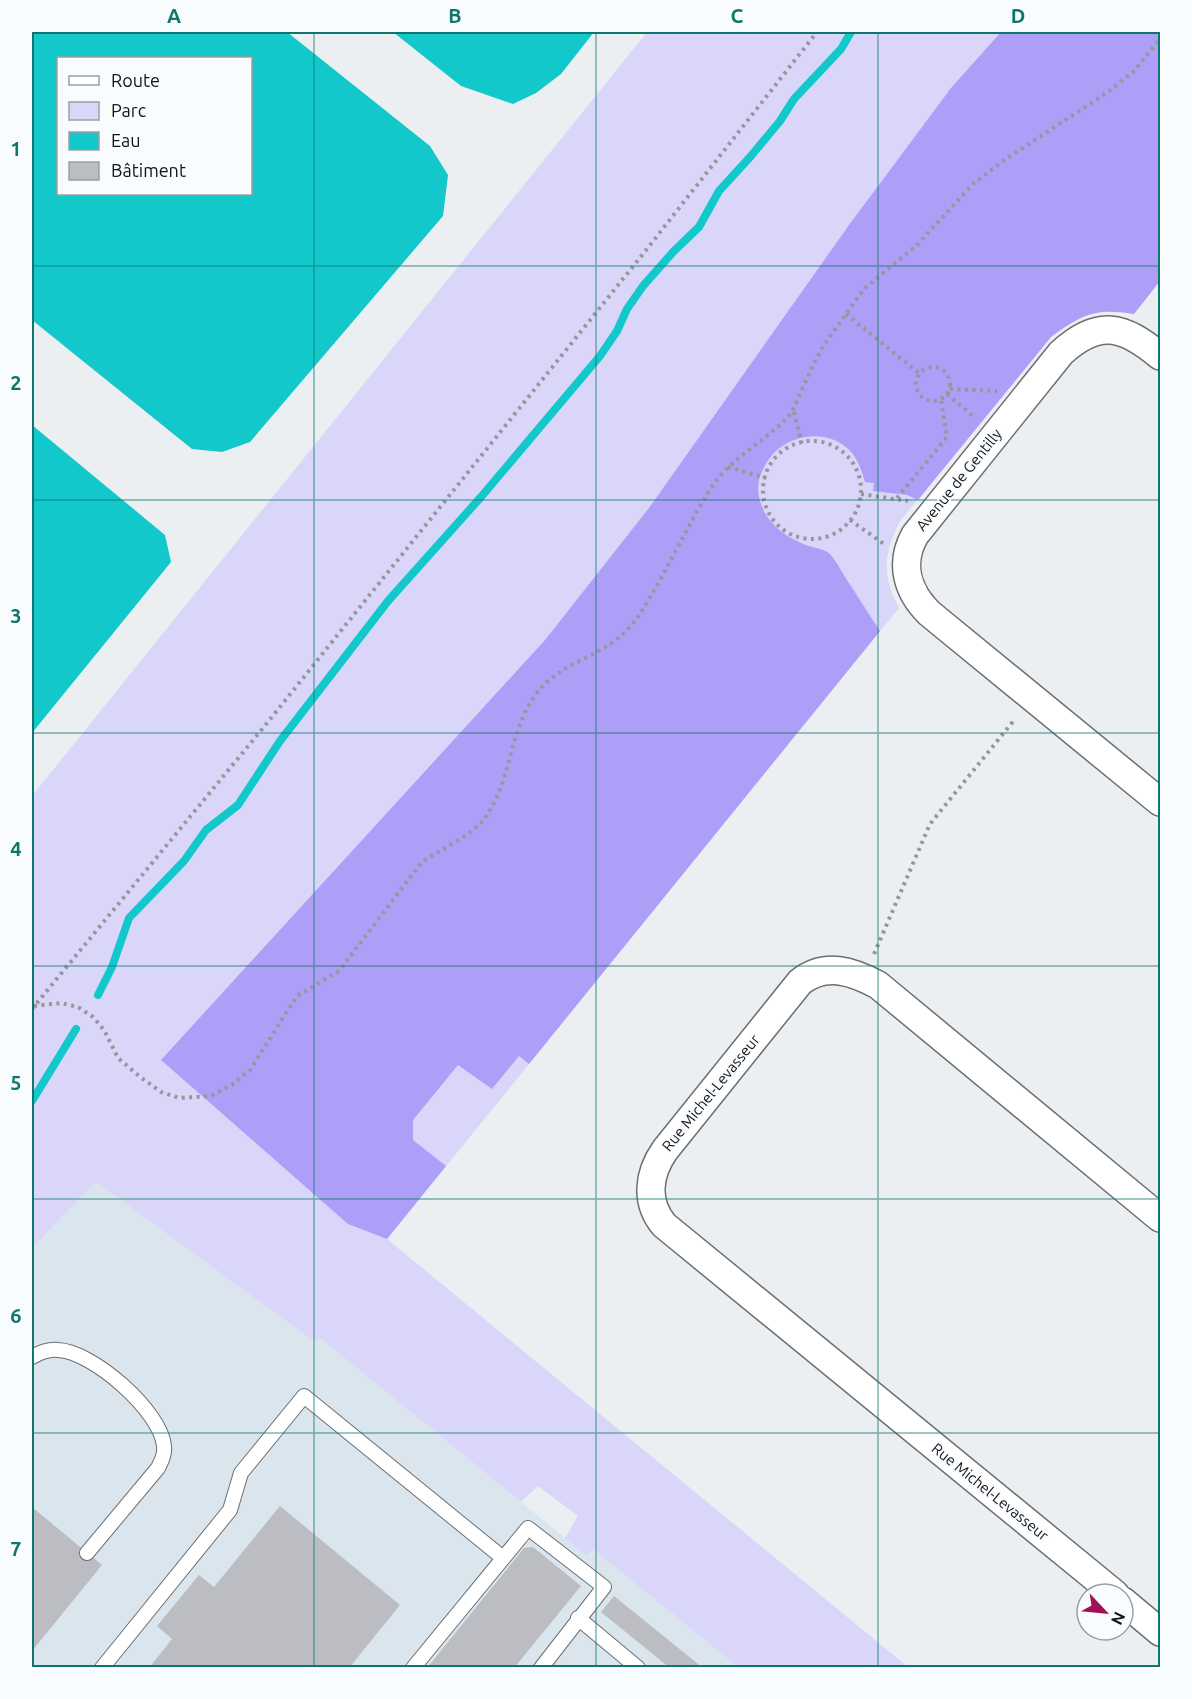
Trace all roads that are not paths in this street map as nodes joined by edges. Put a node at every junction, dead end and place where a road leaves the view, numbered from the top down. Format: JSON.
{"nodes":[{"id":1,"x":1161,"y":356,"type":"edge"},
{"id":2,"x":1161,"y":802,"type":"edge"},
{"id":3,"x":1161,"y":1218,"type":"edge"},
{"id":4,"x":32,"y":1357,"type":"edge"},
{"id":5,"x":87,"y":1553,"type":"dead end"},
{"id":6,"x":503,"y":1558,"type":"junction"},
{"id":7,"x":1099,"y":1582,"type":"edge"},
{"id":8,"x":1135,"y":1611,"type":"edge"},
{"id":9,"x":578,"y":1618,"type":"junction"},
{"id":10,"x":1161,"y":1632,"type":"edge"},
{"id":11,"x":102,"y":1668,"type":"edge"},
{"id":12,"x":413,"y":1668,"type":"edge"},
{"id":13,"x":541,"y":1668,"type":"edge"},
{"id":14,"x":638,"y":1668,"type":"edge"}],
"edges":[{"from":1,"to":2,"type":"street","name":"Avenue de Gentilly"},
{"from":3,"to":7,"type":"street","name":"Rue Michel-Levasseur"},
{"from":4,"to":5,"type":"lane"},
{"from":6,"to":9,"type":"lane"},
{"from":6,"to":11,"type":"lane"},
{"from":6,"to":12,"type":"lane"},
{"from":8,"to":10,"type":"street"},
{"from":9,"to":13,"type":"lane"},
{"from":9,"to":14,"type":"lane"}]}
